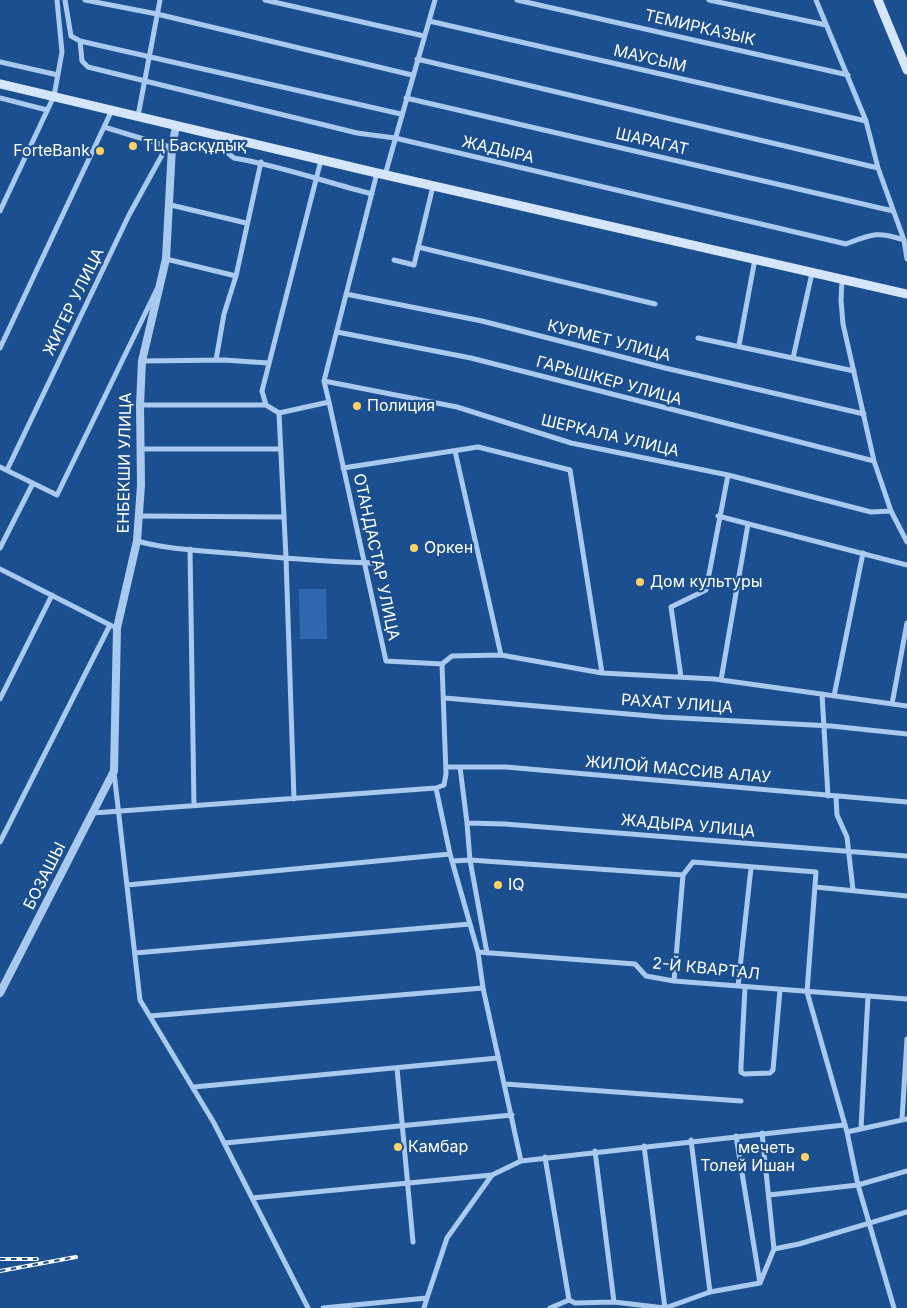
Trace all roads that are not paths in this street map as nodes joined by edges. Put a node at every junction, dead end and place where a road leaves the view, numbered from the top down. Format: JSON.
{"nodes":[{"id":1,"x":57,"y":0,"type":"edge"},
{"id":2,"x":64,"y":0,"type":"edge"},
{"id":3,"x":85,"y":0,"type":"edge"},
{"id":4,"x":160,"y":0,"type":"edge"},
{"id":5,"x":265,"y":0,"type":"edge"},
{"id":6,"x":433,"y":0,"type":"edge"},
{"id":7,"x":517,"y":0,"type":"edge"},
{"id":8,"x":709,"y":0,"type":"edge"},
{"id":9,"x":816,"y":0,"type":"edge"},
{"id":10,"x":878,"y":0,"type":"edge"},
{"id":11,"x":157,"y":14,"type":"junction"},
{"id":12,"x":429,"y":22,"type":"junction"},
{"id":13,"x":826,"y":25,"type":"junction"},
{"id":14,"x":424,"y":36,"type":"junction"},
{"id":15,"x":80,"y":41,"type":"junction"},
{"id":16,"x":148,"y":56,"type":"junction"},
{"id":17,"x":417,"y":60,"type":"junction"},
{"id":18,"x":0,"y":62,"type":"edge"},
{"id":19,"x":907,"y":70,"type":"edge"},
{"id":20,"x":58,"y":75,"type":"junction"},
{"id":21,"x":412,"y":75,"type":"junction"},
{"id":22,"x":848,"y":75,"type":"junction"},
{"id":23,"x":144,"y":81,"type":"junction"},
{"id":24,"x":0,"y":84,"type":"edge"},
{"id":25,"x":54,"y":96,"type":"junction"},
{"id":26,"x":0,"y":98,"type":"edge"},
{"id":27,"x":406,"y":98,"type":"junction"},
{"id":28,"x":47,"y":110,"type":"junction"},
{"id":29,"x":112,"y":110,"type":"junction"},
{"id":30,"x":401,"y":114,"type":"junction"},
{"id":31,"x":138,"y":116,"type":"junction"},
{"id":32,"x":866,"y":121,"type":"junction"},
{"id":33,"x":176,"y":126,"type":"junction"},
{"id":34,"x":104,"y":127,"type":"junction"},
{"id":35,"x":221,"y":136,"type":"junction"},
{"id":36,"x":395,"y":138,"type":"junction"},
{"id":37,"x":170,"y":147,"type":"junction"},
{"id":38,"x":321,"y":160,"type":"junction"},
{"id":39,"x":261,"y":162,"type":"junction"},
{"id":40,"x":878,"y":168,"type":"junction"},
{"id":41,"x":381,"y":174,"type":"junction"},
{"id":42,"x":316,"y":179,"type":"junction"},
{"id":43,"x":433,"y":186,"type":"junction"},
{"id":44,"x":372,"y":194,"type":"junction"},
{"id":45,"x":171,"y":206,"type":"junction"},
{"id":46,"x":0,"y":210,"type":"edge"},
{"id":47,"x":893,"y":211,"type":"junction"},
{"id":48,"x":246,"y":223,"type":"junction"},
{"id":49,"x":904,"y":240,"type":"junction"},
{"id":50,"x":418,"y":247,"type":"junction"},
{"id":51,"x":166,"y":259,"type":"junction"},
{"id":52,"x":907,"y":259,"type":"edge"},
{"id":53,"x":394,"y":260,"type":"dead end"},
{"id":54,"x":755,"y":260,"type":"junction"},
{"id":55,"x":812,"y":273,"type":"junction"},
{"id":56,"x":163,"y":275,"type":"junction"},
{"id":57,"x":236,"y":276,"type":"junction"},
{"id":58,"x":842,"y":280,"type":"junction"},
{"id":59,"x":346,"y":294,"type":"junction"},
{"id":60,"x":907,"y":294,"type":"edge"},
{"id":61,"x":655,"y":304,"type":"dead end"},
{"id":62,"x":337,"y":332,"type":"junction"},
{"id":63,"x":698,"y":338,"type":"dead end"},
{"id":64,"x":739,"y":345,"type":"junction"},
{"id":65,"x":0,"y":348,"type":"edge"},
{"id":66,"x":793,"y":358,"type":"junction"},
{"id":67,"x":216,"y":360,"type":"junction"},
{"id":68,"x":142,"y":361,"type":"junction"},
{"id":69,"x":268,"y":363,"type":"junction"},
{"id":70,"x":854,"y":371,"type":"junction"},
{"id":71,"x":324,"y":381,"type":"junction"},
{"id":72,"x":329,"y":402,"type":"junction"},
{"id":73,"x":140,"y":405,"type":"junction"},
{"id":74,"x":266,"y":405,"type":"junction"},
{"id":75,"x":279,"y":413,"type":"junction"},
{"id":76,"x":864,"y":414,"type":"junction"},
{"id":77,"x":142,"y":449,"type":"junction"},
{"id":78,"x":280,"y":449,"type":"junction"},
{"id":79,"x":456,"y":451,"type":"junction"},
{"id":80,"x":874,"y":461,"type":"junction"},
{"id":81,"x":0,"y":466,"type":"edge"},
{"id":82,"x":343,"y":468,"type":"junction"},
{"id":83,"x":7,"y":470,"type":"junction"},
{"id":84,"x":728,"y":476,"type":"junction"},
{"id":85,"x":33,"y":483,"type":"junction"},
{"id":86,"x":891,"y":511,"type":"junction"},
{"id":87,"x":139,"y":516,"type":"junction"},
{"id":88,"x":718,"y":516,"type":"junction"},
{"id":89,"x":284,"y":517,"type":"junction"},
{"id":90,"x":748,"y":524,"type":"junction"},
{"id":91,"x":137,"y":541,"type":"junction"},
{"id":92,"x":907,"y":542,"type":"edge"},
{"id":93,"x":0,"y":548,"type":"edge"},
{"id":94,"x":190,"y":550,"type":"junction"},
{"id":95,"x":863,"y":553,"type":"junction"},
{"id":96,"x":286,"y":558,"type":"junction"},
{"id":97,"x":364,"y":563,"type":"junction"},
{"id":98,"x":380,"y":563,"type":"dead end"},
{"id":99,"x":907,"y":565,"type":"edge"},
{"id":100,"x":0,"y":569,"type":"edge"},
{"id":101,"x":52,"y":595,"type":"junction"},
{"id":102,"x":907,"y":623,"type":"edge"},
{"id":103,"x":114,"y":626,"type":"junction"},
{"id":104,"x":501,"y":655,"type":"junction"},
{"id":105,"x":442,"y":664,"type":"junction"},
{"id":106,"x":602,"y":674,"type":"junction"},
{"id":107,"x":682,"y":677,"type":"junction"},
{"id":108,"x":721,"y":680,"type":"junction"},
{"id":109,"x":822,"y":694,"type":"junction"},
{"id":110,"x":834,"y":696,"type":"junction"},
{"id":111,"x":445,"y":698,"type":"junction"},
{"id":112,"x":0,"y":699,"type":"edge"},
{"id":113,"x":892,"y":704,"type":"junction"},
{"id":114,"x":907,"y":706,"type":"edge"},
{"id":115,"x":822,"y":725,"type":"junction"},
{"id":116,"x":907,"y":734,"type":"edge"},
{"id":117,"x":446,"y":766,"type":"junction"},
{"id":118,"x":460,"y":767,"type":"junction"},
{"id":119,"x":114,"y":771,"type":"junction"},
{"id":120,"x":436,"y":788,"type":"junction"},
{"id":121,"x":828,"y":796,"type":"junction"},
{"id":122,"x":836,"y":797,"type":"junction"},
{"id":123,"x":294,"y":799,"type":"junction"},
{"id":124,"x":907,"y":802,"type":"edge"},
{"id":125,"x":194,"y":806,"type":"junction"},
{"id":126,"x":119,"y":811,"type":"junction"},
{"id":127,"x":93,"y":813,"type":"junction"},
{"id":128,"x":467,"y":823,"type":"junction"},
{"id":129,"x":0,"y":842,"type":"edge"},
{"id":130,"x":849,"y":851,"type":"junction"},
{"id":131,"x":450,"y":854,"type":"junction"},
{"id":132,"x":907,"y":856,"type":"edge"},
{"id":133,"x":470,"y":860,"type":"junction"},
{"id":134,"x":453,"y":861,"type":"junction"},
{"id":135,"x":751,"y":868,"type":"junction"},
{"id":136,"x":683,"y":875,"type":"junction"},
{"id":137,"x":127,"y":885,"type":"junction"},
{"id":138,"x":815,"y":887,"type":"junction"},
{"id":139,"x":853,"y":890,"type":"junction"},
{"id":140,"x":907,"y":896,"type":"edge"},
{"id":141,"x":470,"y":924,"type":"junction"},
{"id":142,"x":478,"y":952,"type":"junction"},
{"id":143,"x":135,"y":953,"type":"junction"},
{"id":144,"x":487,"y":953,"type":"junction"},
{"id":145,"x":674,"y":981,"type":"junction"},
{"id":146,"x":738,"y":986,"type":"junction"},
{"id":147,"x":745,"y":986,"type":"junction"},
{"id":148,"x":483,"y":988,"type":"junction"},
{"id":149,"x":780,"y":990,"type":"junction"},
{"id":150,"x":806,"y":992,"type":"junction"},
{"id":151,"x":0,"y":993,"type":"edge"},
{"id":152,"x":868,"y":996,"type":"junction"},
{"id":153,"x":907,"y":999,"type":"edge"},
{"id":154,"x":150,"y":1016,"type":"junction"},
{"id":155,"x":907,"y":1039,"type":"edge"},
{"id":156,"x":498,"y":1058,"type":"junction"},
{"id":157,"x":397,"y":1068,"type":"junction"},
{"id":158,"x":505,"y":1084,"type":"junction"},
{"id":159,"x":194,"y":1087,"type":"junction"},
{"id":160,"x":741,"y":1101,"type":"dead end"},
{"id":161,"x":512,"y":1115,"type":"junction"},
{"id":162,"x":905,"y":1119,"type":"edge"},
{"id":163,"x":844,"y":1124,"type":"junction"},
{"id":164,"x":403,"y":1125,"type":"junction"},
{"id":165,"x":860,"y":1128,"type":"junction"},
{"id":166,"x":847,"y":1132,"type":"junction"},
{"id":167,"x":762,"y":1133,"type":"junction"},
{"id":168,"x":736,"y":1136,"type":"junction"},
{"id":169,"x":691,"y":1140,"type":"junction"},
{"id":170,"x":225,"y":1143,"type":"junction"},
{"id":171,"x":644,"y":1146,"type":"junction"},
{"id":172,"x":595,"y":1151,"type":"junction"},
{"id":173,"x":545,"y":1157,"type":"junction"},
{"id":174,"x":521,"y":1160,"type":"junction"},
{"id":175,"x":907,"y":1171,"type":"edge"},
{"id":176,"x":492,"y":1175,"type":"junction"},
{"id":177,"x":409,"y":1182,"type":"junction"},
{"id":178,"x":858,"y":1185,"type":"junction"},
{"id":179,"x":769,"y":1195,"type":"junction"},
{"id":180,"x":252,"y":1198,"type":"junction"},
{"id":181,"x":907,"y":1212,"type":"edge"},
{"id":182,"x":869,"y":1225,"type":"junction"},
{"id":183,"x":413,"y":1242,"type":"dead end"},
{"id":184,"x":774,"y":1249,"type":"junction"},
{"id":185,"x":760,"y":1283,"type":"junction"},
{"id":186,"x":710,"y":1292,"type":"junction"},
{"id":187,"x":427,"y":1298,"type":"junction"},
{"id":188,"x":569,"y":1300,"type":"junction"},
{"id":189,"x":614,"y":1302,"type":"junction"},
{"id":190,"x":308,"y":1308,"type":"edge"},
{"id":191,"x":322,"y":1308,"type":"edge"},
{"id":192,"x":424,"y":1308,"type":"edge"},
{"id":193,"x":550,"y":1308,"type":"edge"},
{"id":194,"x":665,"y":1308,"type":"edge"},
{"id":195,"x":894,"y":1308,"type":"edge"}],
"edges":[{"from":1,"to":20,"type":"street"},
{"from":2,"to":15,"type":"street","name":"ЖАДЫРА"},
{"from":3,"to":11,"type":"street"},
{"from":4,"to":11,"type":"street"},
{"from":5,"to":14,"type":"street"},
{"from":6,"to":12,"type":"street"},
{"from":7,"to":22,"type":"street","name":"ТЕМИРКАЗЫК"},
{"from":8,"to":13,"type":"street"},
{"from":9,"to":13,"type":"street"},
{"from":10,"to":19,"type":"main road"},
{"from":11,"to":16,"type":"street"},
{"from":11,"to":21,"type":"street"},
{"from":12,"to":14,"type":"street"},
{"from":12,"to":32,"type":"street","name":"МАУСЫМ"},
{"from":13,"to":22,"type":"street"},
{"from":14,"to":17,"type":"street"},
{"from":15,"to":16,"type":"street"},
{"from":15,"to":23,"type":"street","name":"ЖАДЫРА"},
{"from":16,"to":23,"type":"street"},
{"from":16,"to":30,"type":"street"},
{"from":17,"to":21,"type":"street"},
{"from":17,"to":40,"type":"street"},
{"from":18,"to":20,"type":"street"},
{"from":20,"to":25,"type":"street"},
{"from":21,"to":27,"type":"street"},
{"from":22,"to":32,"type":"street"},
{"from":23,"to":31,"type":"street"},
{"from":23,"to":36,"type":"street","name":"ЖАДЫРА"},
{"from":24,"to":25,"type":"main road"},
{"from":25,"to":28,"type":"street"},
{"from":25,"to":29,"type":"main road"},
{"from":26,"to":28,"type":"street"},
{"from":27,"to":30,"type":"street"},
{"from":27,"to":47,"type":"street","name":"ШАРАГАТ"},
{"from":28,"to":46,"type":"street"},
{"from":29,"to":31,"type":"main road"},
{"from":29,"to":34,"type":"street"},
{"from":30,"to":36,"type":"street"},
{"from":31,"to":33,"type":"main road"},
{"from":32,"to":40,"type":"street"},
{"from":33,"to":35,"type":"main road"},
{"from":33,"to":37,"type":"street","name":"ЕНБЕКШИ УЛИЦА"},
{"from":34,"to":37,"type":"street"},
{"from":34,"to":65,"type":"street"},
{"from":35,"to":38,"type":"main road"},
{"from":35,"to":39,"type":"street"},
{"from":36,"to":41,"type":"street"},
{"from":36,"to":49,"type":"street","name":"ЖАДЫРА"},
{"from":37,"to":45,"type":"street","name":"ЕНБЕКШИ УЛИЦА"},
{"from":37,"to":83,"type":"street","name":"ЖИГЕР УЛИЦА"},
{"from":38,"to":41,"type":"main road"},
{"from":38,"to":42,"type":"street"},
{"from":39,"to":42,"type":"street"},
{"from":39,"to":48,"type":"street"},
{"from":40,"to":47,"type":"street"},
{"from":41,"to":43,"type":"main road"},
{"from":41,"to":44,"type":"street"},
{"from":42,"to":44,"type":"street"},
{"from":42,"to":69,"type":"street"},
{"from":43,"to":50,"type":"street"},
{"from":43,"to":54,"type":"main road"},
{"from":44,"to":59,"type":"street"},
{"from":45,"to":48,"type":"street"},
{"from":45,"to":51,"type":"street","name":"ЕНБЕКШИ УЛИЦА"},
{"from":47,"to":49,"type":"street"},
{"from":48,"to":57,"type":"street"},
{"from":49,"to":52,"type":"street"},
{"from":50,"to":53,"type":"street"},
{"from":50,"to":61,"type":"street"},
{"from":51,"to":56,"type":"street","name":"ЕНБЕКШИ УЛИЦА"},
{"from":51,"to":57,"type":"street"},
{"from":54,"to":55,"type":"main road"},
{"from":54,"to":64,"type":"street"},
{"from":55,"to":58,"type":"main road"},
{"from":55,"to":66,"type":"street"},
{"from":56,"to":68,"type":"street","name":"ЕНБЕКШИ УЛИЦА"},
{"from":56,"to":85,"type":"street","name":"ЕНБЕКШИ УЛИЦА"},
{"from":57,"to":67,"type":"street"},
{"from":58,"to":60,"type":"main road"},
{"from":58,"to":70,"type":"street"},
{"from":59,"to":62,"type":"street"},
{"from":59,"to":76,"type":"street","name":"КУРМЕТ УЛИЦА"},
{"from":62,"to":71,"type":"street"},
{"from":62,"to":80,"type":"street","name":"ГАРЫШКЕР УЛИЦА"},
{"from":63,"to":64,"type":"street"},
{"from":64,"to":66,"type":"street"},
{"from":66,"to":70,"type":"street"},
{"from":67,"to":68,"type":"street"},
{"from":67,"to":69,"type":"street"},
{"from":68,"to":73,"type":"street","name":"ЕНБЕКШИ УЛИЦА"},
{"from":69,"to":74,"type":"street"},
{"from":70,"to":76,"type":"street"},
{"from":71,"to":72,"type":"street","name":"ОТАНДАСТАР УЛИЦА"},
{"from":71,"to":84,"type":"street","name":"ШЕРКАЛА УЛИЦА"},
{"from":72,"to":75,"type":"street"},
{"from":72,"to":82,"type":"street","name":"ОТАНДАСТАР УЛИЦА"},
{"from":73,"to":74,"type":"street"},
{"from":73,"to":77,"type":"street","name":"ЕНБЕКШИ УЛИЦА"},
{"from":74,"to":75,"type":"street"},
{"from":75,"to":78,"type":"street"},
{"from":76,"to":80,"type":"street"},
{"from":77,"to":78,"type":"street"},
{"from":77,"to":87,"type":"street","name":"ЕНБЕКШИ УЛИЦА"},
{"from":78,"to":89,"type":"street"},
{"from":79,"to":82,"type":"street"},
{"from":79,"to":104,"type":"street"},
{"from":79,"to":106,"type":"street"},
{"from":80,"to":86,"type":"street"},
{"from":81,"to":83,"type":"street"},
{"from":82,"to":97,"type":"street","name":"ОТАНДАСТАР УЛИЦА"},
{"from":83,"to":85,"type":"street"},
{"from":84,"to":86,"type":"street","name":"ШЕРКАЛА УЛИЦА"},
{"from":84,"to":88,"type":"street"},
{"from":85,"to":93,"type":"street"},
{"from":86,"to":92,"type":"street"},
{"from":87,"to":89,"type":"street"},
{"from":87,"to":91,"type":"street","name":"ЕНБЕКШИ УЛИЦА"},
{"from":88,"to":90,"type":"street"},
{"from":88,"to":107,"type":"street"},
{"from":89,"to":96,"type":"street"},
{"from":90,"to":95,"type":"street"},
{"from":90,"to":108,"type":"street"},
{"from":91,"to":94,"type":"street"},
{"from":91,"to":103,"type":"street","name":"ЕНБЕКШИ УЛИЦА"},
{"from":94,"to":96,"type":"street"},
{"from":94,"to":125,"type":"street"},
{"from":95,"to":99,"type":"street"},
{"from":95,"to":110,"type":"street"},
{"from":96,"to":97,"type":"street"},
{"from":96,"to":123,"type":"street"},
{"from":97,"to":98,"type":"street"},
{"from":97,"to":105,"type":"street","name":"ОТАНДАСТАР УЛИЦА"},
{"from":100,"to":101,"type":"street"},
{"from":101,"to":103,"type":"street"},
{"from":101,"to":112,"type":"street"},
{"from":102,"to":113,"type":"street"},
{"from":103,"to":119,"type":"street","name":"ЕНБЕКШИ УЛИЦА"},
{"from":103,"to":129,"type":"street"},
{"from":104,"to":105,"type":"street"},
{"from":104,"to":106,"type":"street"},
{"from":105,"to":111,"type":"street"},
{"from":106,"to":107,"type":"street"},
{"from":107,"to":108,"type":"street"},
{"from":108,"to":109,"type":"street"},
{"from":109,"to":110,"type":"street"},
{"from":109,"to":115,"type":"street"},
{"from":110,"to":113,"type":"street"},
{"from":111,"to":115,"type":"street","name":"РАХАТ УЛИЦА"},
{"from":111,"to":117,"type":"street"},
{"from":113,"to":114,"type":"street"},
{"from":115,"to":116,"type":"street","name":"РАХАТ УЛИЦА"},
{"from":115,"to":121,"type":"street"},
{"from":117,"to":118,"type":"street","name":"ЖИЛОЙ МАССИВ АЛАУ"},
{"from":117,"to":120,"type":"street"},
{"from":118,"to":121,"type":"street","name":"ЖИЛОЙ МАССИВ АЛАУ"},
{"from":118,"to":128,"type":"street"},
{"from":119,"to":126,"type":"street"},
{"from":119,"to":127,"type":"street","name":"БОЗАШЫ"},
{"from":120,"to":123,"type":"street"},
{"from":120,"to":131,"type":"street"},
{"from":121,"to":122,"type":"street","name":"ЖИЛОЙ МАССИВ АЛАУ"},
{"from":122,"to":124,"type":"street","name":"ЖИЛОЙ МАССИВ АЛАУ"},
{"from":122,"to":130,"type":"street"},
{"from":123,"to":125,"type":"street"},
{"from":125,"to":126,"type":"street"},
{"from":126,"to":127,"type":"street"},
{"from":126,"to":137,"type":"street"},
{"from":127,"to":151,"type":"street","name":"БОЗАШЫ"},
{"from":128,"to":130,"type":"street","name":"ЖАДЫРА УЛИЦА"},
{"from":128,"to":133,"type":"street"},
{"from":130,"to":132,"type":"street","name":"ЖАДЫРА УЛИЦА"},
{"from":130,"to":139,"type":"street"},
{"from":131,"to":134,"type":"street"},
{"from":131,"to":137,"type":"street"},
{"from":133,"to":134,"type":"street"},
{"from":133,"to":136,"type":"street"},
{"from":133,"to":144,"type":"street"},
{"from":134,"to":141,"type":"street"},
{"from":135,"to":136,"type":"street"},
{"from":135,"to":138,"type":"street"},
{"from":135,"to":146,"type":"street"},
{"from":136,"to":145,"type":"street"},
{"from":137,"to":143,"type":"street"},
{"from":138,"to":139,"type":"street"},
{"from":138,"to":150,"type":"street"},
{"from":139,"to":140,"type":"street"},
{"from":141,"to":142,"type":"street"},
{"from":141,"to":143,"type":"street"},
{"from":142,"to":144,"type":"street","name":"2-Й КВАРТАЛ"},
{"from":142,"to":148,"type":"street"},
{"from":143,"to":154,"type":"street"},
{"from":144,"to":145,"type":"street","name":"2-Й КВАРТАЛ"},
{"from":145,"to":146,"type":"street","name":"2-Й КВАРТАЛ"},
{"from":146,"to":147,"type":"street","name":"2-Й КВАРТАЛ"},
{"from":147,"to":149,"type":"street","name":"2-Й КВАРТАЛ"},
{"from":147,"to":149,"type":"street"},
{"from":148,"to":154,"type":"street"},
{"from":148,"to":156,"type":"street"},
{"from":149,"to":150,"type":"street","name":"2-Й КВАРТАЛ"},
{"from":150,"to":152,"type":"street","name":"2-Й КВАРТАЛ"},
{"from":150,"to":163,"type":"street"},
{"from":152,"to":153,"type":"street","name":"2-Й КВАРТАЛ"},
{"from":152,"to":165,"type":"street"},
{"from":154,"to":159,"type":"street"},
{"from":155,"to":162,"type":"street"},
{"from":156,"to":157,"type":"street"},
{"from":156,"to":158,"type":"street"},
{"from":157,"to":159,"type":"street"},
{"from":157,"to":164,"type":"street"},
{"from":158,"to":160,"type":"street"},
{"from":158,"to":161,"type":"street"},
{"from":159,"to":170,"type":"street"},
{"from":161,"to":164,"type":"street"},
{"from":161,"to":174,"type":"street"},
{"from":162,"to":165,"type":"street"},
{"from":163,"to":166,"type":"street"},
{"from":163,"to":167,"type":"street"},
{"from":164,"to":170,"type":"street"},
{"from":164,"to":177,"type":"street"},
{"from":165,"to":166,"type":"street"},
{"from":166,"to":178,"type":"street"},
{"from":167,"to":168,"type":"street"},
{"from":167,"to":179,"type":"street"},
{"from":168,"to":169,"type":"street"},
{"from":168,"to":185,"type":"street"},
{"from":169,"to":171,"type":"street"},
{"from":169,"to":186,"type":"street"},
{"from":170,"to":180,"type":"street"},
{"from":171,"to":172,"type":"street"},
{"from":171,"to":194,"type":"street"},
{"from":172,"to":173,"type":"street"},
{"from":172,"to":189,"type":"street"},
{"from":173,"to":174,"type":"street"},
{"from":173,"to":188,"type":"street"},
{"from":174,"to":176,"type":"street"},
{"from":175,"to":178,"type":"street"},
{"from":176,"to":177,"type":"street"},
{"from":176,"to":187,"type":"street"},
{"from":177,"to":180,"type":"street"},
{"from":177,"to":183,"type":"street"},
{"from":178,"to":179,"type":"street"},
{"from":178,"to":182,"type":"street"},
{"from":179,"to":184,"type":"street"},
{"from":180,"to":190,"type":"street"},
{"from":181,"to":182,"type":"street"},
{"from":182,"to":184,"type":"street"},
{"from":182,"to":195,"type":"street"},
{"from":184,"to":185,"type":"street"},
{"from":185,"to":186,"type":"street"},
{"from":186,"to":194,"type":"street"},
{"from":187,"to":191,"type":"street"},
{"from":187,"to":192,"type":"street"},
{"from":188,"to":189,"type":"street"},
{"from":188,"to":193,"type":"street"},
{"from":189,"to":194,"type":"street"}]}
